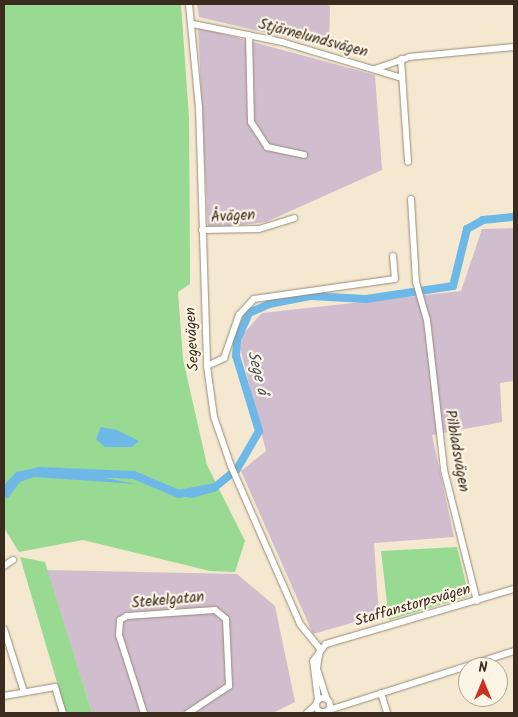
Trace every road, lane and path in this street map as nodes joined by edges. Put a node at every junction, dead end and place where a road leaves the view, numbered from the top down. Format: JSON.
{"nodes":[{"id":1,"x":189,"y":4,"type":"edge"},
{"id":2,"x":193,"y":24,"type":"junction"},
{"id":3,"x":249,"y":35,"type":"junction"},
{"id":4,"x":514,"y":47,"type":"edge"},
{"id":5,"x":401,"y":59,"type":"junction"},
{"id":6,"x":375,"y":69,"type":"junction"},
{"id":7,"x":402,"y":78,"type":"junction"},
{"id":8,"x":304,"y":155,"type":"dead end"},
{"id":9,"x":408,"y":162,"type":"dead end"},
{"id":10,"x":411,"y":199,"type":"dead end"},
{"id":11,"x":294,"y":218,"type":"dead end"},
{"id":12,"x":202,"y":230,"type":"junction"},
{"id":13,"x":393,"y":256,"type":"dead end"},
{"id":14,"x":206,"y":366,"type":"junction"},
{"id":15,"x":13,"y":560,"type":"dead end"},
{"id":16,"x":4,"y":566,"type":"edge"},
{"id":17,"x":514,"y":589,"type":"edge"},
{"id":18,"x":477,"y":601,"type":"junction"},
{"id":19,"x":4,"y":630,"type":"edge"},
{"id":20,"x":320,"y":649,"type":"junction"},
{"id":21,"x":514,"y":651,"type":"edge"},
{"id":22,"x":24,"y":692,"type":"junction"},
{"id":23,"x":381,"y":693,"type":"junction"},
{"id":24,"x":4,"y":696,"type":"edge"},
{"id":25,"x":328,"y":700,"type":"junction"},
{"id":26,"x":352,"y":702,"type":"junction"},
{"id":27,"x":317,"y":703,"type":"junction"},
{"id":28,"x":329,"y":710,"type":"junction"},
{"id":29,"x":63,"y":713,"type":"edge"},
{"id":30,"x":144,"y":713,"type":"edge"},
{"id":31,"x":188,"y":713,"type":"edge"},
{"id":32,"x":307,"y":713,"type":"edge"},
{"id":33,"x":319,"y":713,"type":"edge"},
{"id":34,"x":388,"y":713,"type":"edge"}],
"edges":[{"from":1,"to":2,"type":"street","name":"Segevägen"},
{"from":2,"to":3,"type":"street","name":"Stjärnelundsvägen"},
{"from":2,"to":12,"type":"street","name":"Segevägen"},
{"from":3,"to":6,"type":"street","name":"Stjärnelundsvägen"},
{"from":3,"to":8,"type":"street"},
{"from":4,"to":5,"type":"street","name":"Stjärnelundsvägen"},
{"from":5,"to":6,"type":"street","name":"Stjärnelundsvägen"},
{"from":5,"to":7,"type":"street"},
{"from":6,"to":7,"type":"street"},
{"from":7,"to":9,"type":"street"},
{"from":10,"to":18,"type":"street","name":"Pilbladsvägen"},
{"from":11,"to":12,"type":"street","name":"Åvägen"},
{"from":12,"to":14,"type":"street","name":"Segevägen"},
{"from":13,"to":14,"type":"street"},
{"from":14,"to":20,"type":"street","name":"Segevägen"},
{"from":15,"to":16,"type":"street"},
{"from":17,"to":18,"type":"street","name":"Staffanstorpsvägen"},
{"from":18,"to":20,"type":"street","name":"Staffanstorpsvägen"},
{"from":19,"to":22,"type":"street"},
{"from":20,"to":25,"type":"street"},
{"from":20,"to":27,"type":"street"},
{"from":21,"to":23,"type":"street"},
{"from":22,"to":24,"type":"street"},
{"from":22,"to":29,"type":"street"},
{"from":23,"to":26,"type":"street"},
{"from":23,"to":34,"type":"street"},
{"from":25,"to":26,"type":"street"},
{"from":25,"to":27,"type":"street"},
{"from":25,"to":28,"type":"street"},
{"from":26,"to":28,"type":"street"},
{"from":27,"to":32,"type":"street"},
{"from":27,"to":33,"type":"street"},
{"from":28,"to":33,"type":"street"},
{"from":30,"to":31,"type":"street","name":"Stekelgatan"}]}
